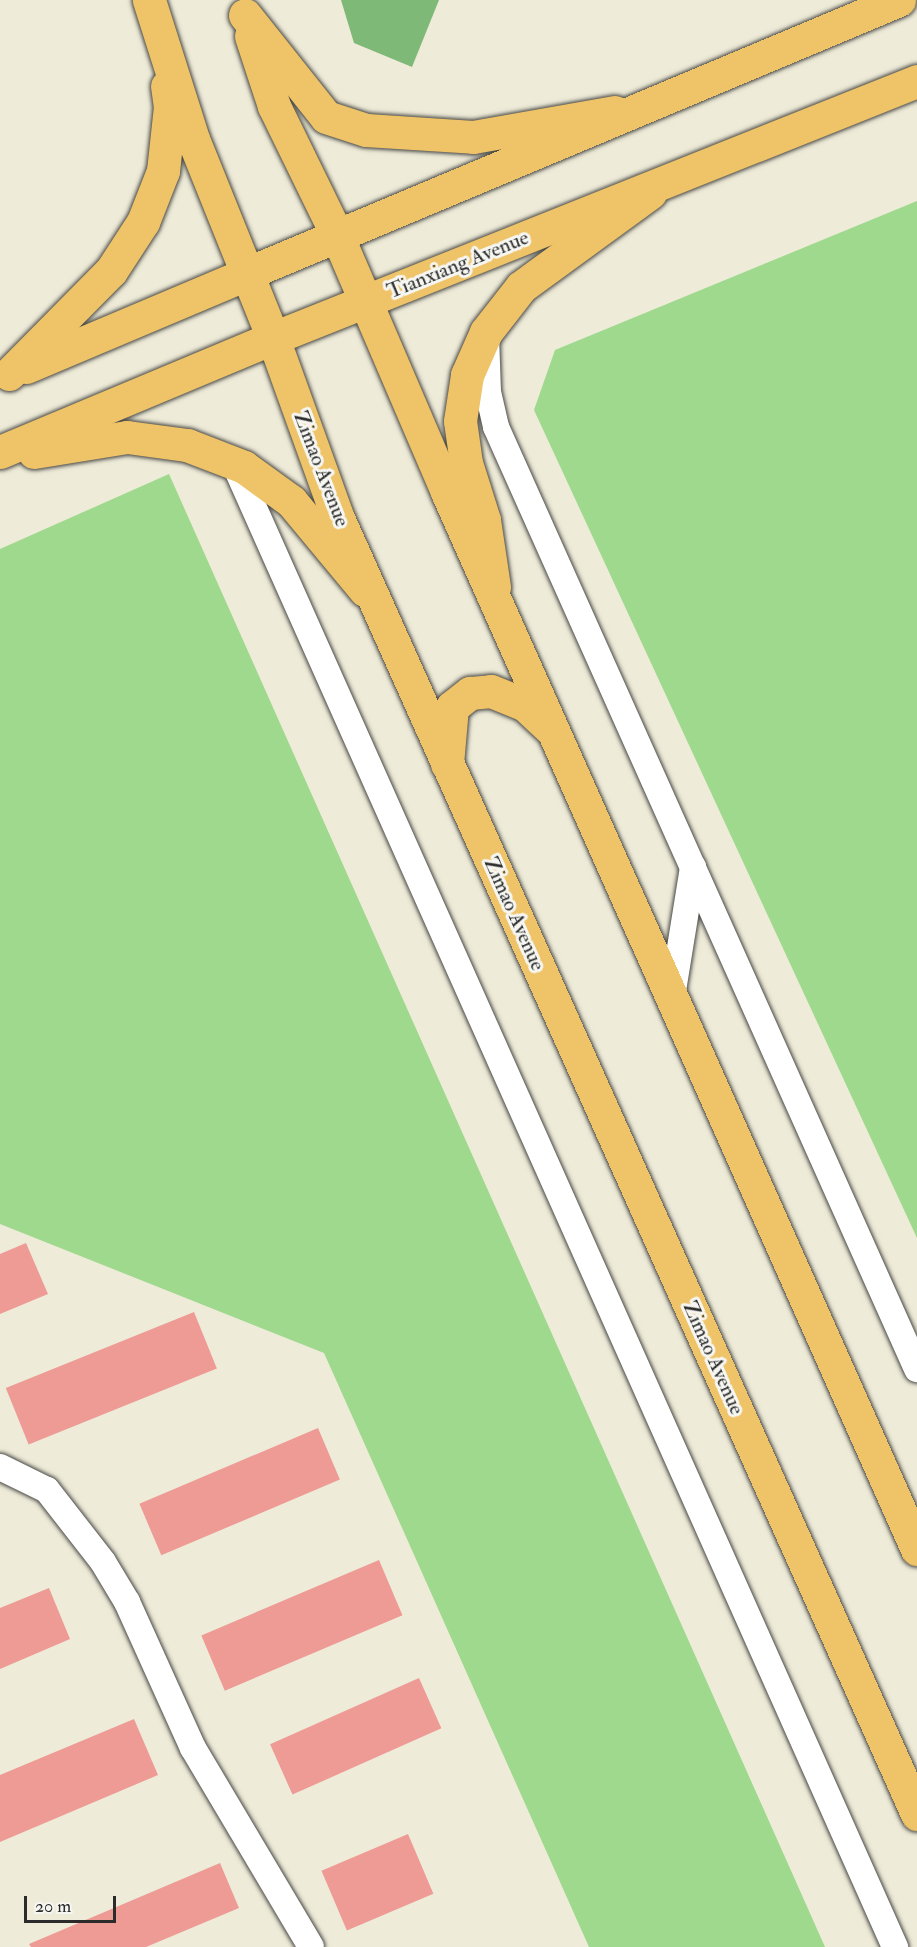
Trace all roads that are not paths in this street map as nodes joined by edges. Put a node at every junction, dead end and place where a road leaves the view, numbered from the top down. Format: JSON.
{"nodes":[{"id":1,"x":149,"y":0,"type":"edge"},
{"id":2,"x":899,"y":0,"type":"edge"},
{"id":3,"x":242,"y":8,"type":"edge"},
{"id":4,"x":163,"y":43,"type":"junction"},
{"id":5,"x":917,"y":81,"type":"edge"},
{"id":6,"x":640,"y":108,"type":"junction"},
{"id":7,"x":666,"y":181,"type":"junction"},
{"id":8,"x":337,"y":234,"type":"junction"},
{"id":9,"x":248,"y":273,"type":"junction"},
{"id":10,"x":368,"y":302,"type":"junction"},
{"id":11,"x":486,"y":333,"type":"junction"},
{"id":12,"x":273,"y":339,"type":"junction"},
{"id":13,"x":4,"y":376,"type":"edge"},
{"id":14,"x":0,"y":452,"type":"edge"},
{"id":15,"x":0,"y":459,"type":"edge"},
{"id":16,"x":234,"y":463,"type":"junction"},
{"id":17,"x":495,"y":600,"type":"junction"},
{"id":18,"x":378,"y":607,"type":"junction"},
{"id":19,"x":553,"y":731,"type":"junction"},
{"id":20,"x":447,"y":764,"type":"junction"},
{"id":21,"x":693,"y":867,"type":"junction"},
{"id":22,"x":672,"y":997,"type":"junction"},
{"id":23,"x":917,"y":1369,"type":"edge"},
{"id":24,"x":0,"y":1467,"type":"edge"},
{"id":25,"x":917,"y":1549,"type":"edge"},
{"id":26,"x":917,"y":1814,"type":"edge"},
{"id":27,"x":311,"y":1947,"type":"edge"},
{"id":28,"x":895,"y":1947,"type":"edge"}],
"edges":[{"from":1,"to":4,"type":"main road","name":"Zimao Avenue"},
{"from":2,"to":6,"type":"main road"},
{"from":3,"to":6,"type":"main road"},
{"from":3,"to":8,"type":"main road"},
{"from":4,"to":9,"type":"main road","name":"Zimao Avenue"},
{"from":4,"to":13,"type":"main road"},
{"from":5,"to":7,"type":"main road","name":"Tianxiang Avenue"},
{"from":6,"to":8,"type":"main road"},
{"from":7,"to":10,"type":"main road","name":"Tianxiang Avenue"},
{"from":7,"to":11,"type":"main road"},
{"from":8,"to":9,"type":"main road"},
{"from":8,"to":10,"type":"main road"},
{"from":9,"to":12,"type":"main road","name":"Zimao Avenue"},
{"from":9,"to":13,"type":"main road"},
{"from":10,"to":12,"type":"main road","name":"Tianxiang Avenue"},
{"from":10,"to":17,"type":"main road"},
{"from":11,"to":17,"type":"main road"},
{"from":11,"to":21,"type":"street"},
{"from":12,"to":14,"type":"main road","name":"Tianxiang Avenue"},
{"from":12,"to":18,"type":"main road","name":"Zimao Avenue"},
{"from":15,"to":16,"type":"main road"},
{"from":16,"to":18,"type":"main road"},
{"from":16,"to":28,"type":"street"},
{"from":17,"to":19,"type":"main road"},
{"from":18,"to":20,"type":"main road","name":"Zimao Avenue"},
{"from":19,"to":20,"type":"main road"},
{"from":19,"to":22,"type":"main road"},
{"from":20,"to":26,"type":"main road","name":"Zimao Avenue"},
{"from":21,"to":22,"type":"street"},
{"from":21,"to":23,"type":"street"},
{"from":22,"to":25,"type":"main road"},
{"from":24,"to":27,"type":"street"}]}
